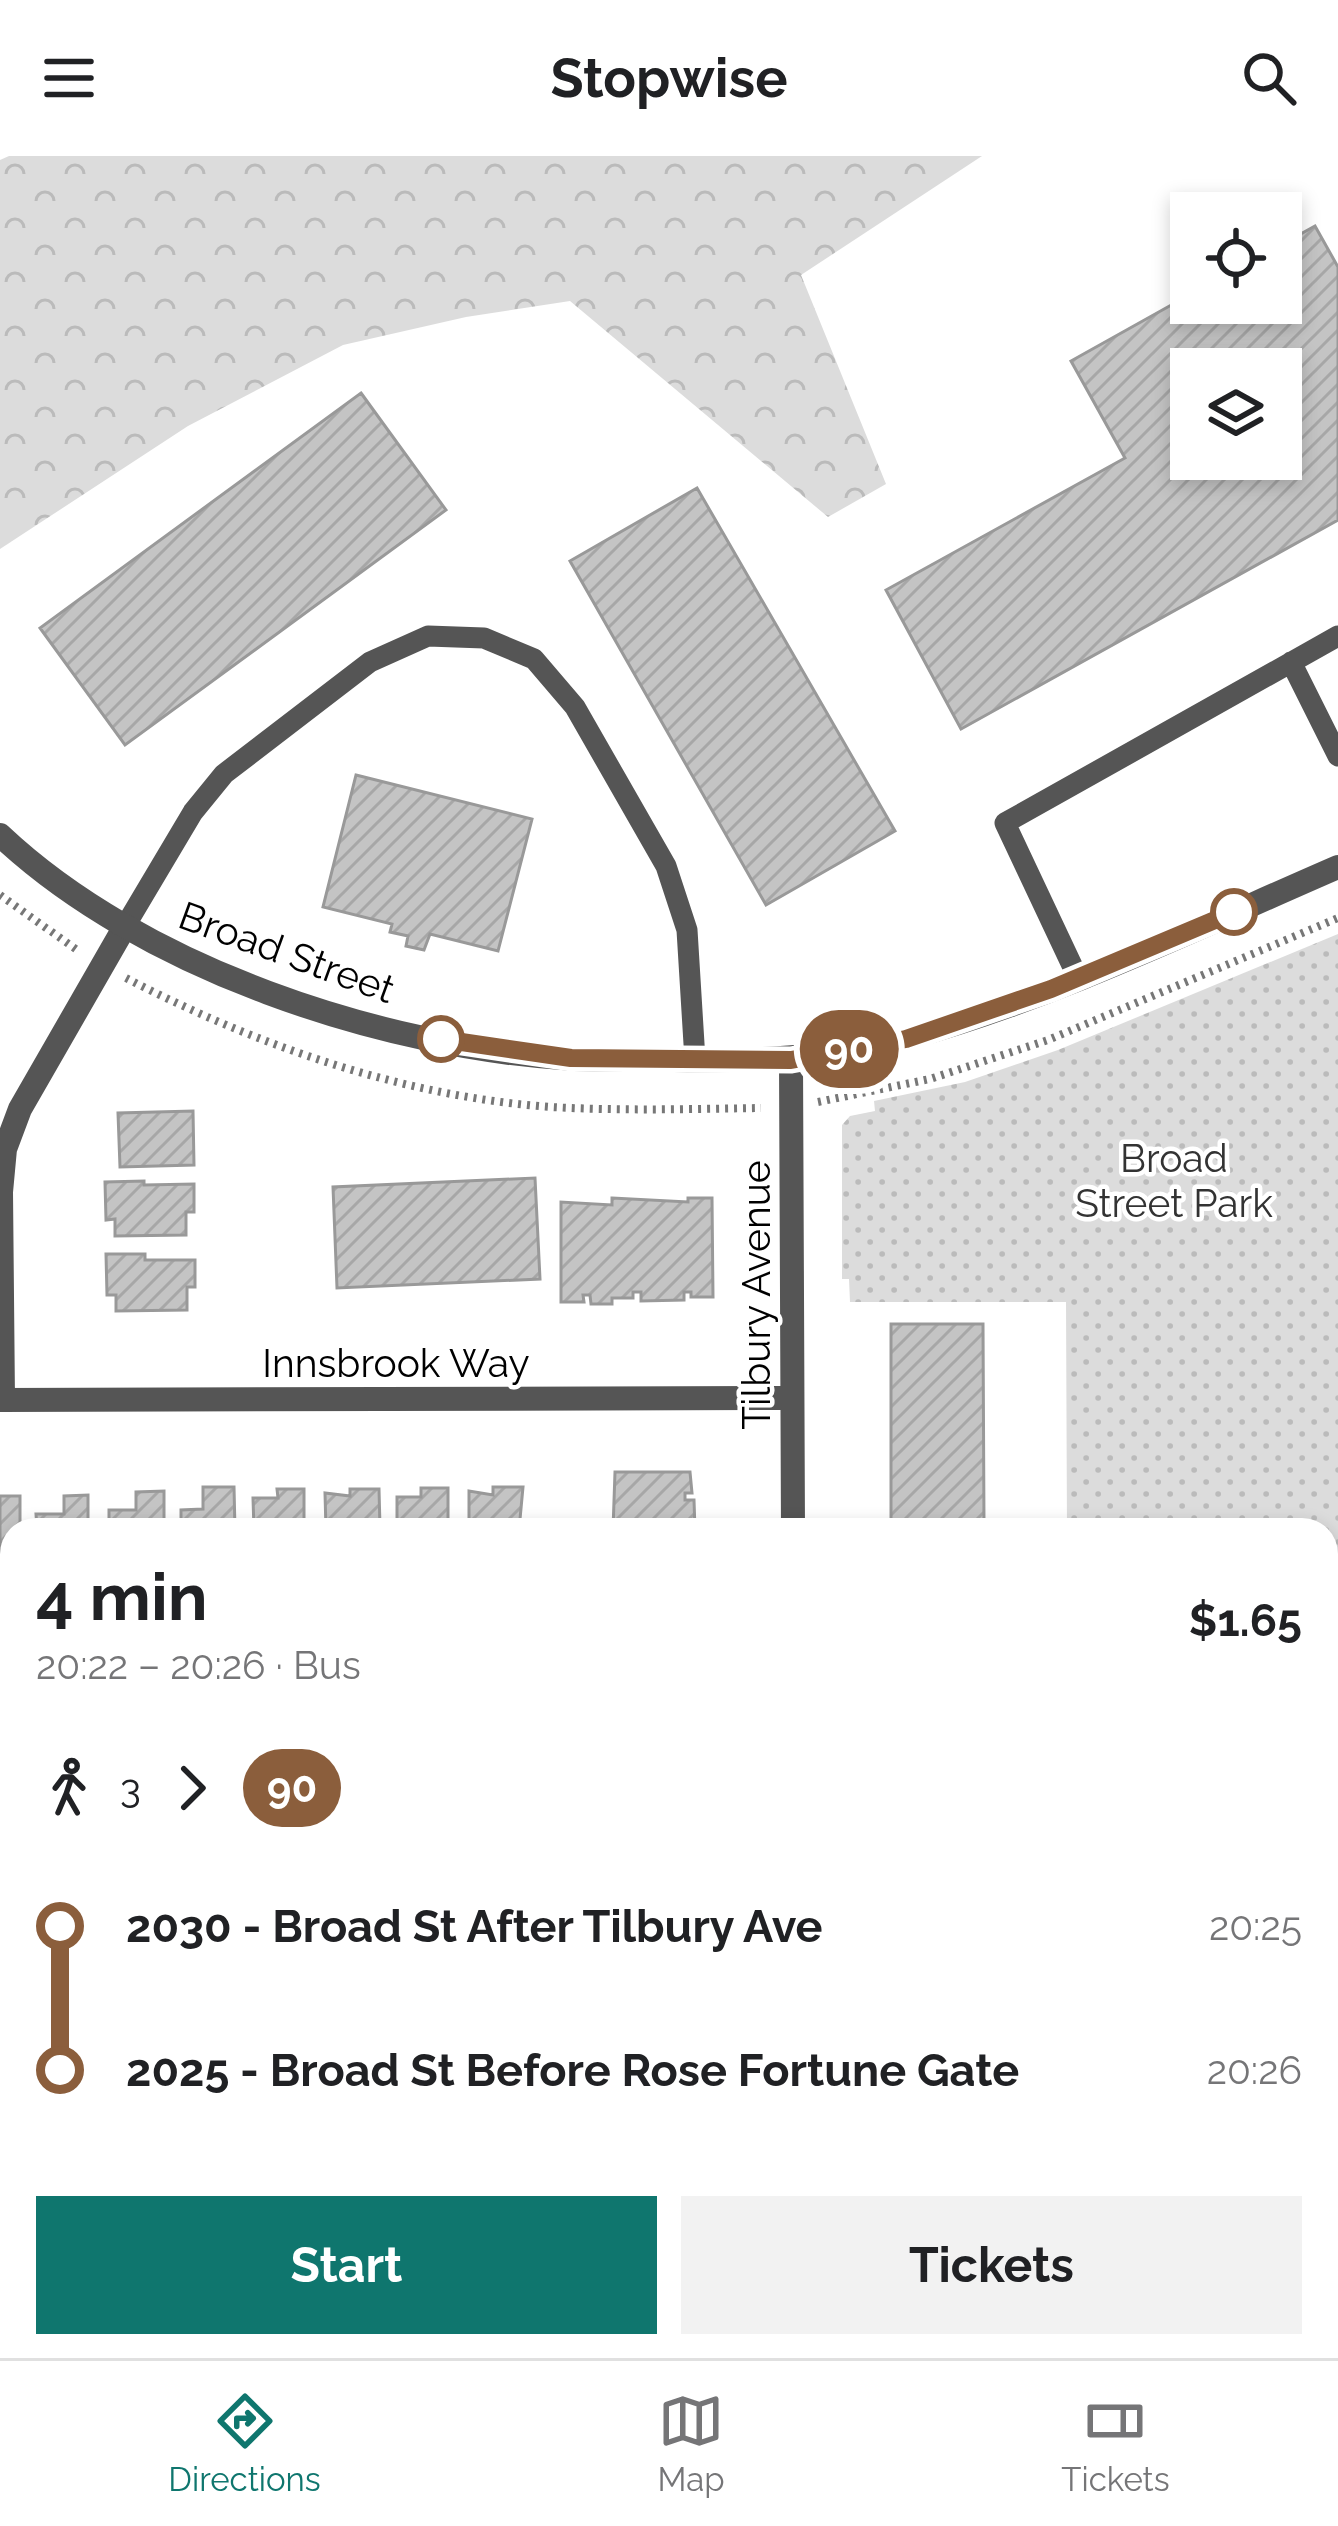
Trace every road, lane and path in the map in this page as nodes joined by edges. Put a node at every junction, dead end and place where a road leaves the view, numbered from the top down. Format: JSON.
{"nodes":[{"id":1,"x":1338,"y":636,"type":"edge"},
{"id":2,"x":1292,"y":662,"type":"junction"},
{"id":3,"x":1338,"y":756,"type":"edge"},
{"id":4,"x":0,"y":835,"type":"edge"},
{"id":5,"x":1338,"y":867,"type":"edge"},
{"id":6,"x":124,"y":928,"type":"junction"},
{"id":7,"x":1078,"y":978,"type":"junction"},
{"id":8,"x":695,"y":1060,"type":"junction"},
{"id":9,"x":791,"y":1060,"type":"junction"},
{"id":10,"x":792,"y":1398,"type":"junction"},
{"id":11,"x":2,"y":1400,"type":"edge"},
{"id":12,"x":793,"y":1518,"type":"edge"}],
"edges":[{"from":1,"to":2,"type":"lane"},
{"from":2,"to":3,"type":"lane"},
{"from":2,"to":7,"type":"lane"},
{"from":4,"to":6,"type":"street","name":"Broad Street"},
{"from":5,"to":7,"type":"street","name":"Broad Street"},
{"from":6,"to":8,"type":"street","name":"Broad Street"},
{"from":6,"to":8,"type":"lane"},
{"from":6,"to":11,"type":"street"},
{"from":7,"to":9,"type":"street","name":"Broad Street"},
{"from":8,"to":9,"type":"street","name":"Broad Street"},
{"from":9,"to":10,"type":"street","name":"Tilbury Avenue"},
{"from":10,"to":11,"type":"street","name":"Innsbrook Way"},
{"from":10,"to":12,"type":"street","name":"Tilbury Avenue"}]}
